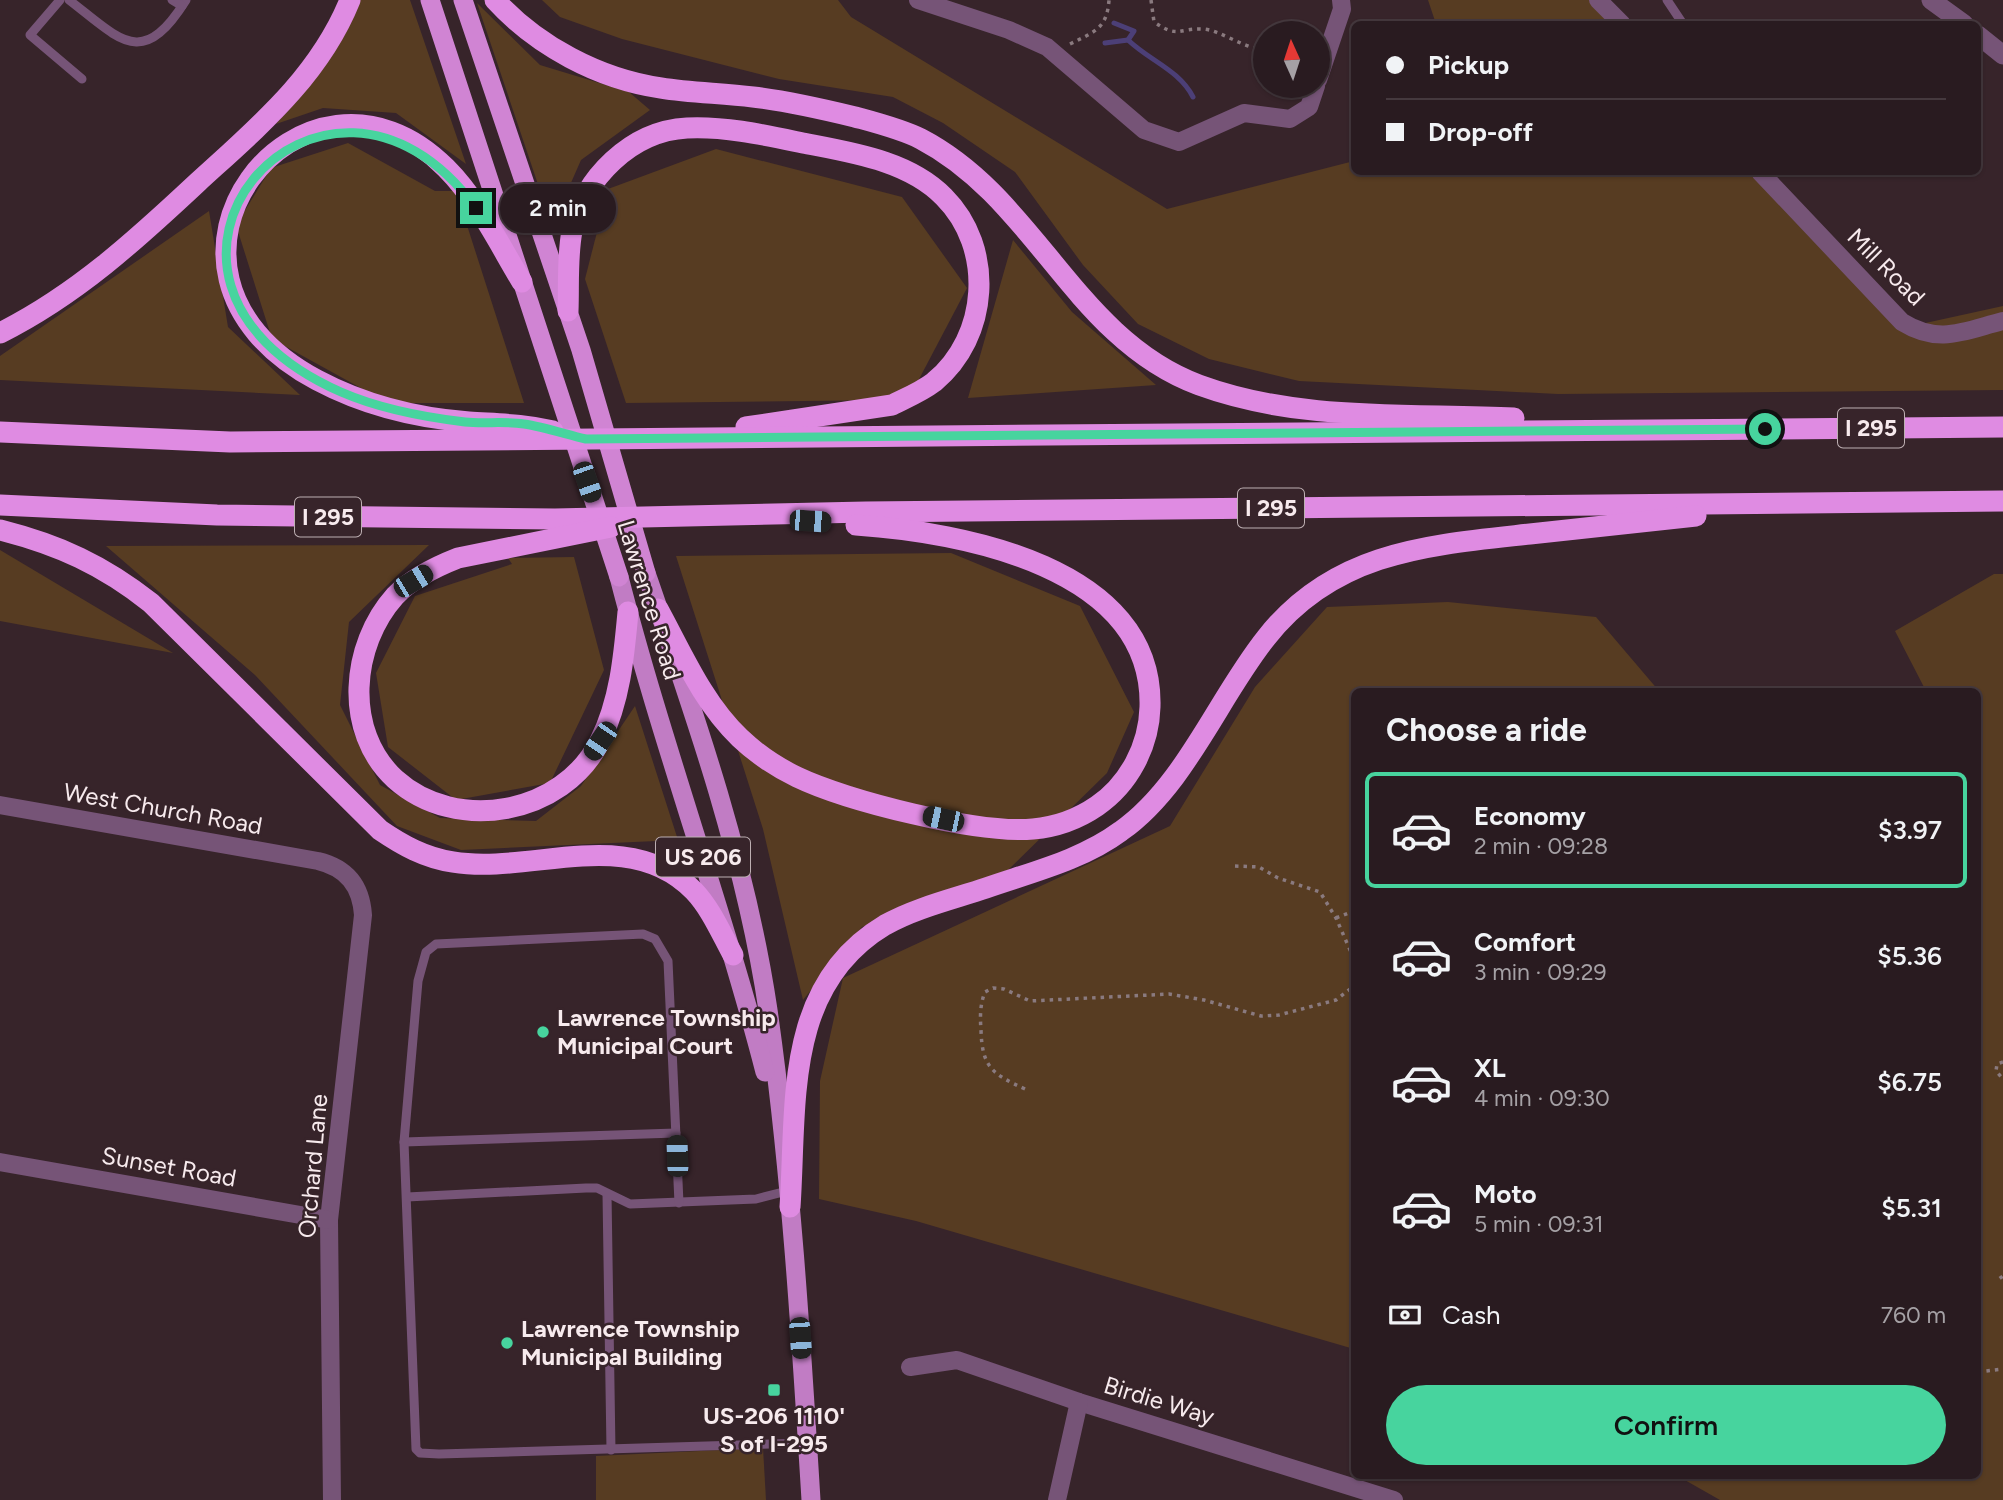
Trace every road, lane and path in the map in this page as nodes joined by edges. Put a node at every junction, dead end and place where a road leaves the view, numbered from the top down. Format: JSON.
{"nodes":[{"id":1,"x":60,"y":0,"type":"edge"},
{"id":2,"x":69,"y":0,"type":"edge"},
{"id":3,"x":172,"y":0,"type":"edge"},
{"id":4,"x":349,"y":0,"type":"edge"},
{"id":5,"x":430,"y":0,"type":"edge"},
{"id":6,"x":463,"y":0,"type":"edge"},
{"id":7,"x":495,"y":0,"type":"edge"},
{"id":8,"x":918,"y":0,"type":"edge"},
{"id":9,"x":1109,"y":0,"type":"edge"},
{"id":10,"x":1151,"y":0,"type":"edge"},
{"id":11,"x":1341,"y":0,"type":"edge"},
{"id":12,"x":1598,"y":0,"type":"edge"},
{"id":13,"x":1667,"y":0,"type":"edge"},
{"id":14,"x":1931,"y":0,"type":"edge"},
{"id":15,"x":184,"y":3,"type":"edge"},
{"id":16,"x":1619,"y":21,"type":"edge"},
{"id":17,"x":1681,"y":21,"type":"edge"},
{"id":18,"x":1960,"y":21,"type":"edge"},
{"id":19,"x":1981,"y":37,"type":"edge"},
{"id":20,"x":1330,"y":44,"type":"edge"},
{"id":21,"x":1067,"y":46,"type":"dead end"},
{"id":22,"x":1253,"y":49,"type":"edge"},
{"id":23,"x":2003,"y":55,"type":"edge"},
{"id":24,"x":82,"y":79,"type":"dead end"},
{"id":25,"x":1312,"y":98,"type":"edge"},
{"id":26,"x":1763,"y":175,"type":"edge"},
{"id":27,"x":522,"y":282,"type":"junction"},
{"id":28,"x":568,"y":311,"type":"junction"},
{"id":29,"x":2003,"y":321,"type":"edge"},
{"id":30,"x":0,"y":333,"type":"edge"},
{"id":31,"x":2003,"y":427,"type":"edge"},
{"id":32,"x":1740,"y":429,"type":"junction"},
{"id":33,"x":0,"y":432,"type":"edge"},
{"id":34,"x":586,"y":439,"type":"junction"},
{"id":35,"x":668,"y":439,"type":"junction"},
{"id":36,"x":2003,"y":501,"type":"edge"},
{"id":37,"x":1814,"y":502,"type":"junction"},
{"id":38,"x":1868,"y":502,"type":"junction"},
{"id":39,"x":0,"y":505,"type":"edge"},
{"id":40,"x":728,"y":515,"type":"junction"},
{"id":41,"x":656,"y":516,"type":"junction"},
{"id":42,"x":2003,"y":516,"type":"edge"},
{"id":43,"x":0,"y":530,"type":"edge"},
{"id":44,"x":646,"y":573,"type":"joint"},
{"id":45,"x":619,"y":578,"type":"joint"},
{"id":46,"x":658,"y":609,"type":"junction"},
{"id":47,"x":628,"y":612,"type":"junction"},
{"id":48,"x":0,"y":805,"type":"edge"},
{"id":49,"x":318,"y":861,"type":"joint"},
{"id":50,"x":1235,"y":866,"type":"dead end"},
{"id":51,"x":1351,"y":912,"type":"edge"},
{"id":52,"x":1336,"y":918,"type":"junction"},
{"id":53,"x":1351,"y":952,"type":"edge"},
{"id":54,"x":733,"y":955,"type":"junction"},
{"id":55,"x":1351,"y":988,"type":"edge"},
{"id":56,"x":2003,"y":1062,"type":"edge"},
{"id":57,"x":2003,"y":1079,"type":"edge"},
{"id":58,"x":1025,"y":1089,"type":"dead end"},
{"id":59,"x":676,"y":1133,"type":"junction"},
{"id":60,"x":781,"y":1138,"type":"junction"},
{"id":61,"x":404,"y":1142,"type":"junction"},
{"id":62,"x":0,"y":1162,"type":"edge"},
{"id":63,"x":607,"y":1194,"type":"junction"},
{"id":64,"x":407,"y":1197,"type":"junction"},
{"id":65,"x":788,"y":1199,"type":"junction"},
{"id":66,"x":679,"y":1203,"type":"junction"},
{"id":67,"x":330,"y":1220,"type":"junction"},
{"id":68,"x":910,"y":1367,"type":"dead end"},
{"id":69,"x":2003,"y":1369,"type":"edge"},
{"id":70,"x":1981,"y":1372,"type":"edge"},
{"id":71,"x":1079,"y":1402,"type":"junction"},
{"id":72,"x":808,"y":1443,"type":"junction"},
{"id":73,"x":611,"y":1450,"type":"junction"},
{"id":74,"x":332,"y":1500,"type":"edge"},
{"id":75,"x":811,"y":1500,"type":"edge"},
{"id":76,"x":1057,"y":1500,"type":"edge"},
{"id":77,"x":1394,"y":1500,"type":"edge"}],
"edges":[{"from":1,"to":24,"type":"lane"},
{"from":2,"to":15,"type":"lane"},
{"from":3,"to":15,"type":"lane"},
{"from":4,"to":30,"type":"highway"},
{"from":5,"to":27,"type":"highway","name":"Lawrence Road","number":"US 206"},
{"from":6,"to":28,"type":"highway","name":"Lawrence Road","number":"US 206"},
{"from":7,"to":32,"type":"highway"},
{"from":8,"to":25,"type":"street"},
{"from":9,"to":21,"type":"path"},
{"from":10,"to":22,"type":"path"},
{"from":11,"to":20,"type":"street"},
{"from":12,"to":16,"type":"street"},
{"from":13,"to":17,"type":"lane"},
{"from":14,"to":18,"type":"street"},
{"from":19,"to":23,"type":"street"},
{"from":26,"to":29,"type":"street","name":"Mill Road"},
{"from":27,"to":34,"type":"highway"},
{"from":27,"to":45,"type":"highway","name":"Lawrence Road","number":"US 206"},
{"from":28,"to":35,"type":"highway"},
{"from":28,"to":44,"type":"highway","name":"Lawrence Road","number":"US 206"},
{"from":31,"to":32,"type":"highway","number":"I 295"},
{"from":32,"to":35,"type":"highway","number":"I 295"},
{"from":33,"to":34,"type":"highway","number":"I 295"},
{"from":34,"to":35,"type":"highway","number":"I 295"},
{"from":36,"to":38,"type":"highway","number":"I 295"},
{"from":37,"to":38,"type":"highway","number":"I 295"},
{"from":37,"to":40,"type":"highway","number":"I 295"},
{"from":37,"to":65,"type":"highway"},
{"from":38,"to":42,"type":"highway"},
{"from":39,"to":41,"type":"highway","number":"I 295"},
{"from":40,"to":41,"type":"highway","number":"I 295"},
{"from":40,"to":46,"type":"highway"},
{"from":41,"to":47,"type":"highway"},
{"from":43,"to":54,"type":"highway"},
{"from":44,"to":46,"type":"main road","name":"Lawrence Road","number":"US 206"},
{"from":45,"to":47,"type":"main road","name":"Lawrence Road","number":"US 206"},
{"from":46,"to":60,"type":"main road","name":"Lawrence Road","number":"US 206"},
{"from":47,"to":54,"type":"main road","name":"Lawrence Road","number":"US 206"},
{"from":48,"to":49,"type":"street","name":"West Church Road"},
{"from":49,"to":67,"type":"street","name":"Orchard Lane"},
{"from":50,"to":52,"type":"path"},
{"from":51,"to":52,"type":"path"},
{"from":52,"to":53,"type":"path"},
{"from":54,"to":60,"type":"main road","name":"Lawrence Road","number":"US 206"},
{"from":55,"to":58,"type":"path"},
{"from":56,"to":57,"type":"path"},
{"from":59,"to":61,"type":"lane"},
{"from":59,"to":61,"type":"lane"},
{"from":59,"to":66,"type":"lane"},
{"from":60,"to":65,"type":"main road","name":"Lawrence Road","number":"US 206"},
{"from":61,"to":64,"type":"lane"},
{"from":62,"to":67,"type":"street","name":"Sunset Road"},
{"from":63,"to":64,"type":"lane"},
{"from":63,"to":66,"type":"lane"},
{"from":63,"to":73,"type":"lane"},
{"from":64,"to":73,"type":"lane"},
{"from":65,"to":66,"type":"lane"},
{"from":65,"to":72,"type":"main road","name":"Lawrence Road","number":"US 206"},
{"from":67,"to":74,"type":"street","name":"Orchard Lane"},
{"from":68,"to":71,"type":"street","name":"Birdie Way"},
{"from":69,"to":70,"type":"path"},
{"from":71,"to":76,"type":"street"},
{"from":71,"to":77,"type":"street","name":"Birdie Way"},
{"from":72,"to":73,"type":"lane"},
{"from":72,"to":75,"type":"main road","name":"Lawrence Road","number":"US 206"}]}
